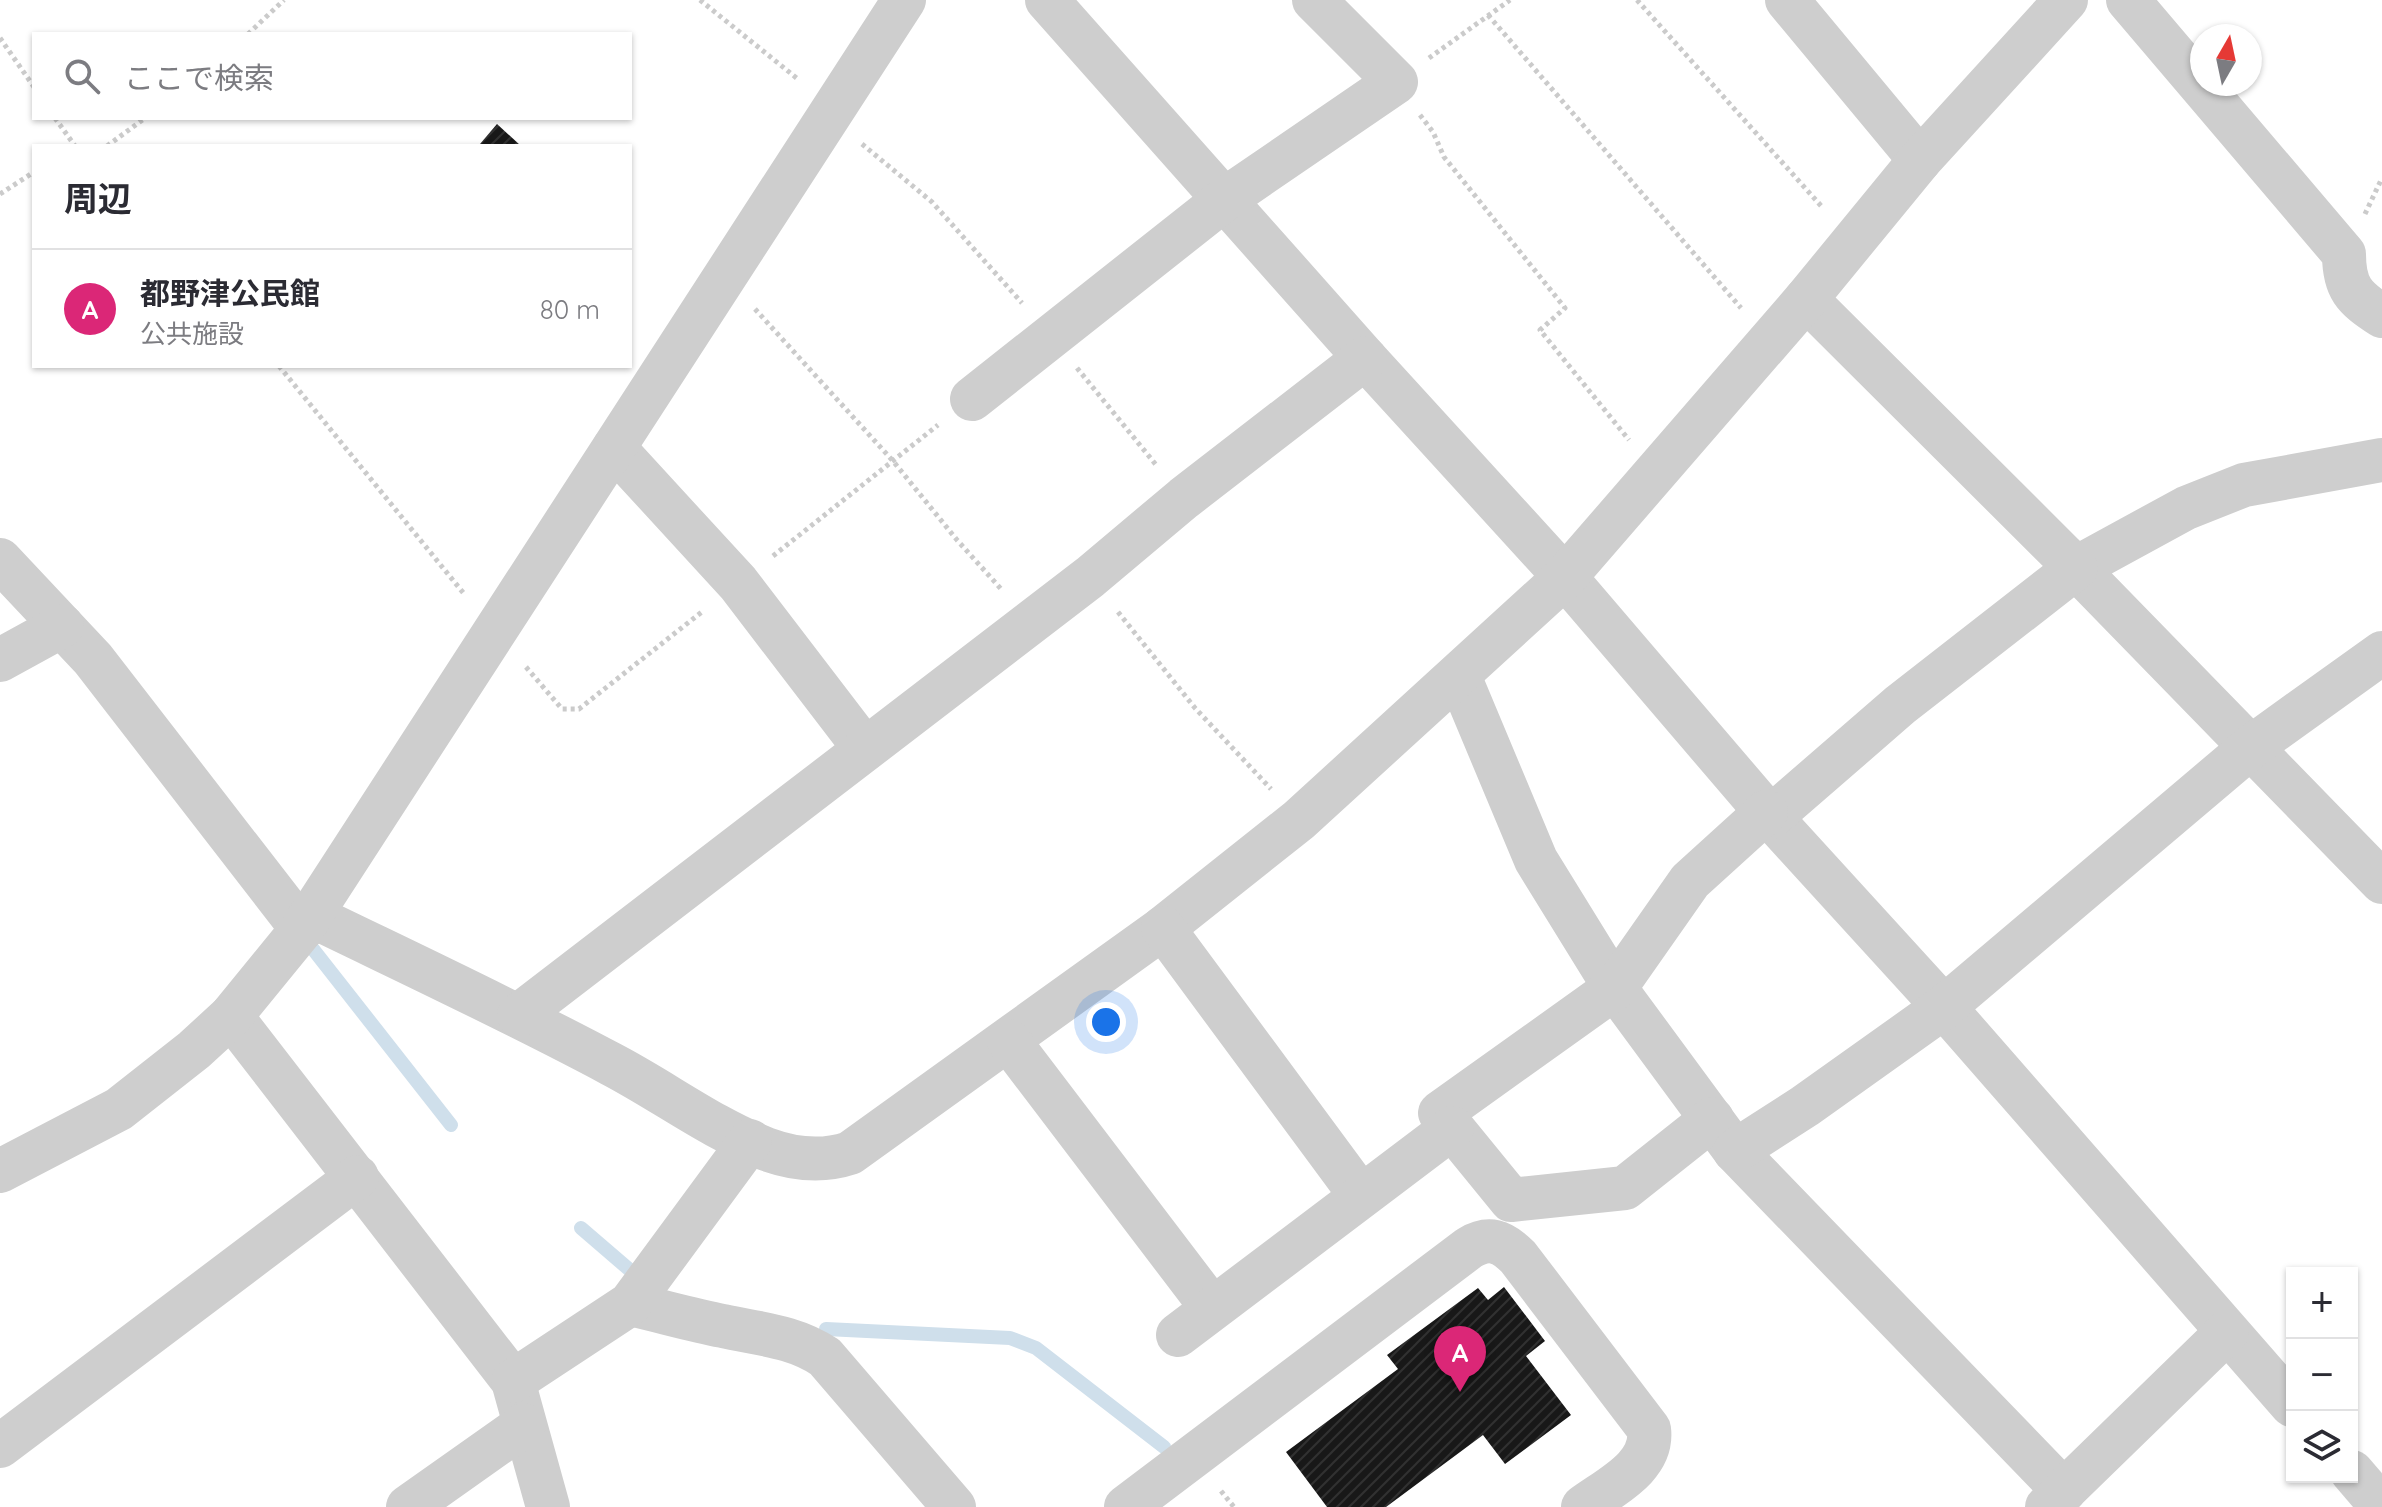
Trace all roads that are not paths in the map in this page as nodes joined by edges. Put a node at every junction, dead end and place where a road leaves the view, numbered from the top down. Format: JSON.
{"nodes":[{"id":1,"x":904,"y":0,"type":"edge"},
{"id":2,"x":1047,"y":0,"type":"edge"},
{"id":3,"x":1314,"y":0,"type":"edge"},
{"id":4,"x":1787,"y":0,"type":"edge"},
{"id":5,"x":2066,"y":0,"type":"edge"},
{"id":6,"x":2128,"y":0,"type":"edge"},
{"id":7,"x":1920,"y":160,"type":"junction"},
{"id":8,"x":1225,"y":199,"type":"junction"},
{"id":9,"x":1806,"y":299,"type":"junction"},
{"id":10,"x":2382,"y":316,"type":"edge"},
{"id":11,"x":1365,"y":358,"type":"junction"},
{"id":12,"x":972,"y":399,"type":"dead end"},
{"id":13,"x":614,"y":448,"type":"junction"},
{"id":14,"x":2382,"y":460,"type":"edge"},
{"id":15,"x":0,"y":560,"type":"edge"},
{"id":16,"x":2076,"y":568,"type":"junction"},
{"id":17,"x":1565,"y":577,"type":"junction"},
{"id":18,"x":62,"y":626,"type":"junction"},
{"id":19,"x":2382,"y":653,"type":"edge"},
{"id":20,"x":0,"y":660,"type":"edge"},
{"id":21,"x":1459,"y":676,"type":"junction"},
{"id":22,"x":2251,"y":747,"type":"junction"},
{"id":23,"x":865,"y":749,"type":"junction"},
{"id":24,"x":1769,"y":814,"type":"junction"},
{"id":25,"x":2382,"y":882,"type":"edge"},
{"id":26,"x":306,"y":922,"type":"junction"},
{"id":27,"x":1163,"y":928,"type":"junction"},
{"id":28,"x":1615,"y":988,"type":"junction"},
{"id":29,"x":1944,"y":1007,"type":"junction"},
{"id":30,"x":519,"y":1015,"type":"junction"},
{"id":31,"x":231,"y":1016,"type":"junction"},
{"id":32,"x":1009,"y":1041,"type":"junction"},
{"id":33,"x":1452,"y":1128,"type":"junction"},
{"id":34,"x":1724,"y":1135,"type":"junction"},
{"id":35,"x":750,"y":1141,"type":"junction"},
{"id":36,"x":0,"y":1171,"type":"edge"},
{"id":37,"x":357,"y":1177,"type":"junction"},
{"id":38,"x":1361,"y":1196,"type":"junction"},
{"id":39,"x":630,"y":1304,"type":"junction"},
{"id":40,"x":1212,"y":1308,"type":"junction"},
{"id":41,"x":2227,"y":1332,"type":"junction"},
{"id":42,"x":1178,"y":1335,"type":"dead end"},
{"id":43,"x":513,"y":1381,"type":"junction"},
{"id":44,"x":2286,"y":1398,"type":"edge"},
{"id":45,"x":524,"y":1425,"type":"junction"},
{"id":46,"x":0,"y":1446,"type":"edge"},
{"id":47,"x":2358,"y":1479,"type":"edge"},
{"id":48,"x":2055,"y":1499,"type":"edge"},
{"id":49,"x":408,"y":1507,"type":"edge"},
{"id":50,"x":548,"y":1507,"type":"edge"},
{"id":51,"x":954,"y":1507,"type":"edge"},
{"id":52,"x":1126,"y":1507,"type":"edge"},
{"id":53,"x":1583,"y":1507,"type":"edge"},
{"id":54,"x":2382,"y":1507,"type":"edge"}],
"edges":[{"from":1,"to":13,"type":"street"},
{"from":2,"to":8,"type":"street"},
{"from":3,"to":8,"type":"street"},
{"from":4,"to":7,"type":"street"},
{"from":5,"to":7,"type":"street"},
{"from":6,"to":10,"type":"street"},
{"from":7,"to":9,"type":"street"},
{"from":8,"to":11,"type":"street"},
{"from":8,"to":12,"type":"street"},
{"from":9,"to":16,"type":"street"},
{"from":9,"to":17,"type":"street"},
{"from":11,"to":17,"type":"street"},
{"from":11,"to":23,"type":"street"},
{"from":13,"to":23,"type":"street"},
{"from":13,"to":26,"type":"street"},
{"from":14,"to":16,"type":"street"},
{"from":15,"to":18,"type":"street"},
{"from":16,"to":22,"type":"street"},
{"from":16,"to":24,"type":"street"},
{"from":17,"to":21,"type":"street"},
{"from":17,"to":24,"type":"street"},
{"from":18,"to":20,"type":"street"},
{"from":18,"to":26,"type":"street"},
{"from":19,"to":22,"type":"street"},
{"from":21,"to":27,"type":"street"},
{"from":21,"to":28,"type":"street"},
{"from":22,"to":25,"type":"street"},
{"from":22,"to":29,"type":"street"},
{"from":23,"to":30,"type":"street"},
{"from":24,"to":28,"type":"street"},
{"from":24,"to":29,"type":"street"},
{"from":26,"to":30,"type":"street"},
{"from":26,"to":31,"type":"street"},
{"from":27,"to":32,"type":"street"},
{"from":27,"to":38,"type":"street"},
{"from":28,"to":33,"type":"street"},
{"from":28,"to":34,"type":"street"},
{"from":29,"to":34,"type":"street"},
{"from":29,"to":41,"type":"street"},
{"from":30,"to":35,"type":"street"},
{"from":31,"to":36,"type":"street"},
{"from":31,"to":37,"type":"street"},
{"from":32,"to":35,"type":"street"},
{"from":32,"to":40,"type":"street"},
{"from":33,"to":34,"type":"street"},
{"from":33,"to":38,"type":"street"},
{"from":34,"to":48,"type":"street"},
{"from":35,"to":39,"type":"street"},
{"from":37,"to":43,"type":"street"},
{"from":37,"to":46,"type":"street"},
{"from":38,"to":40,"type":"street"},
{"from":39,"to":43,"type":"street"},
{"from":39,"to":51,"type":"street"},
{"from":40,"to":42,"type":"street"},
{"from":41,"to":44,"type":"street"},
{"from":41,"to":48,"type":"street"},
{"from":43,"to":45,"type":"street"},
{"from":45,"to":49,"type":"street"},
{"from":45,"to":50,"type":"street"},
{"from":47,"to":54,"type":"street"},
{"from":52,"to":53,"type":"street"}]}
